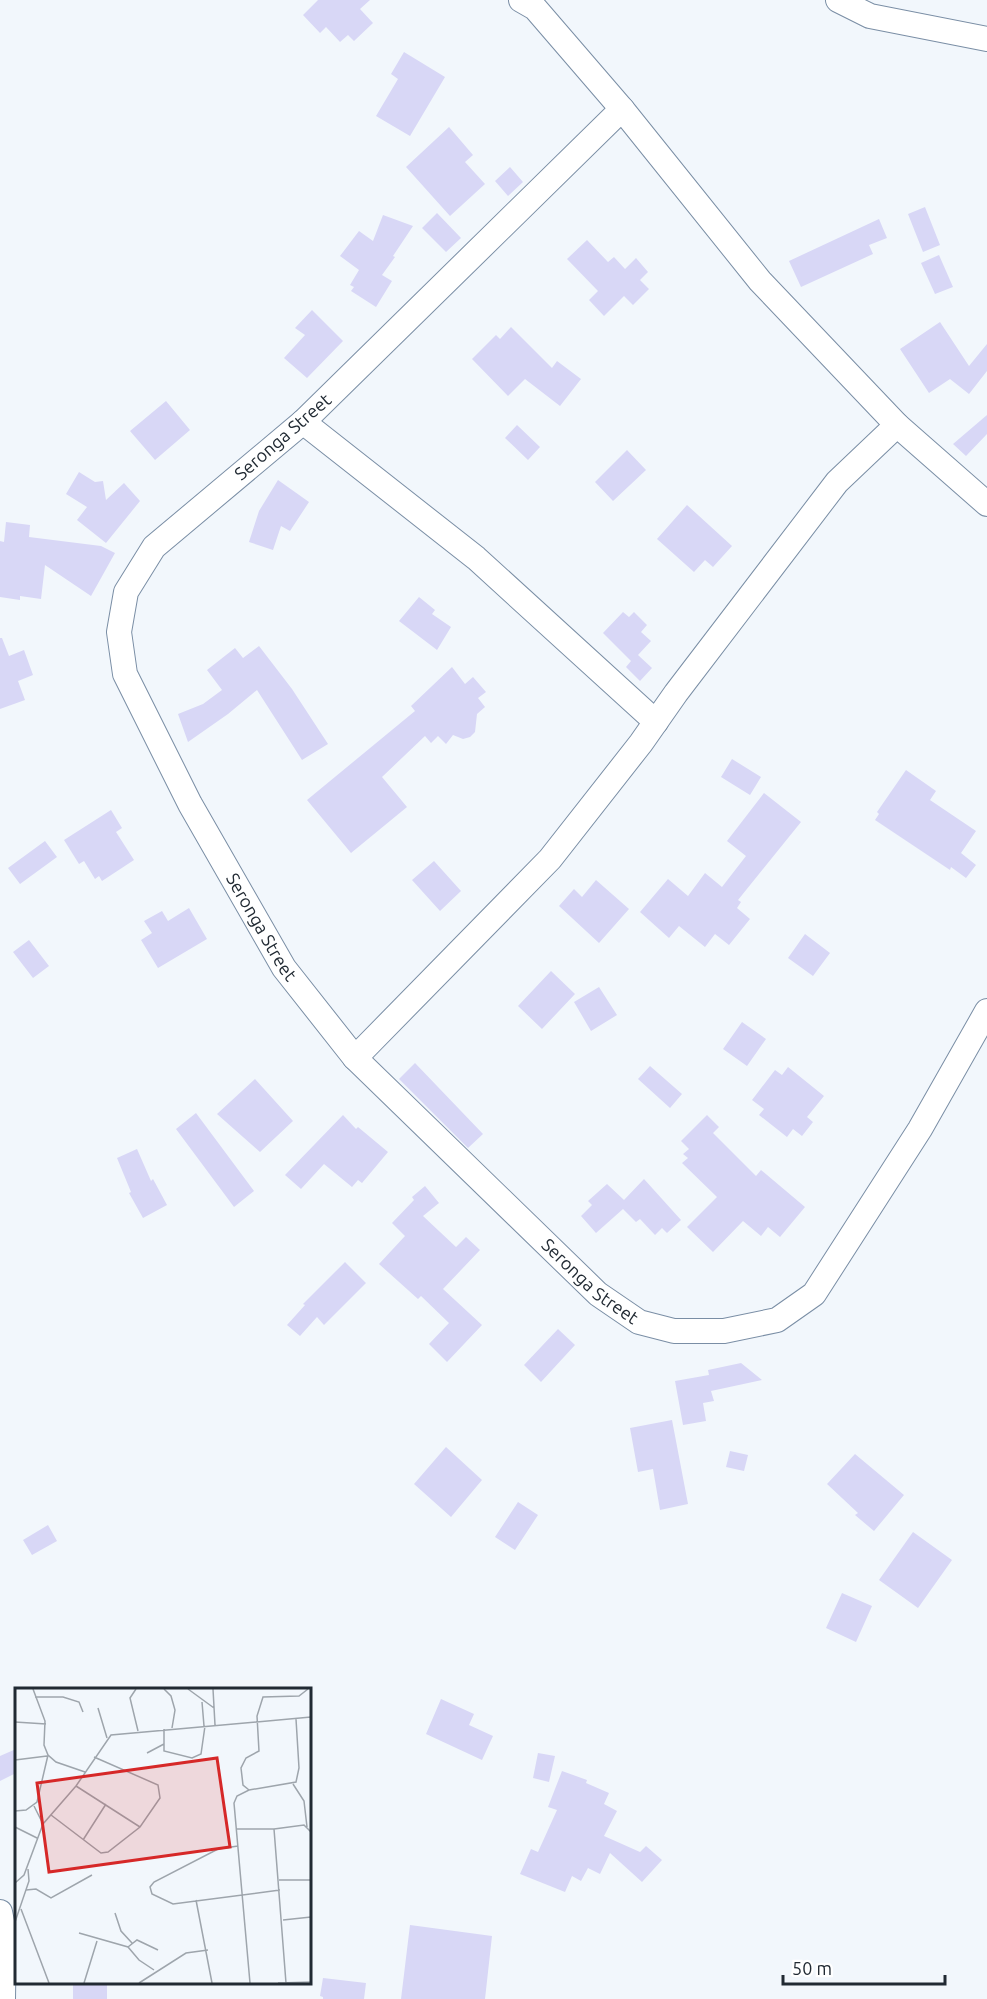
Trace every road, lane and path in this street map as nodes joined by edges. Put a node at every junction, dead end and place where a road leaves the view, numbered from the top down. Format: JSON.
{"nodes":[{"id":1,"x":838,"y":0,"type":"edge"},
{"id":2,"x":532,"y":3,"type":"edge"},
{"id":3,"x":987,"y":39,"type":"edge"},
{"id":4,"x":622,"y":109,"type":"junction"},
{"id":5,"x":303,"y":422,"type":"junction"},
{"id":6,"x":897,"y":425,"type":"junction"},
{"id":7,"x":987,"y":504,"type":"edge"},
{"id":8,"x":656,"y":722,"type":"junction"},
{"id":9,"x":987,"y":1011,"type":"edge"},
{"id":10,"x":355,"y":1058,"type":"junction"},
{"id":11,"x":0,"y":1912,"type":"edge"},
{"id":12,"x":3,"y":1999,"type":"edge"}],
"edges":[{"from":1,"to":3,"type":"street"},
{"from":2,"to":4,"type":"street"},
{"from":4,"to":5,"type":"street","name":"Seronga Street"},
{"from":4,"to":6,"type":"street"},
{"from":5,"to":8,"type":"street"},
{"from":5,"to":10,"type":"street","name":"Seronga Street"},
{"from":6,"to":7,"type":"street"},
{"from":6,"to":8,"type":"street"},
{"from":8,"to":10,"type":"street"},
{"from":9,"to":10,"type":"street","name":"Seronga Street"},
{"from":11,"to":12,"type":"street"}]}
